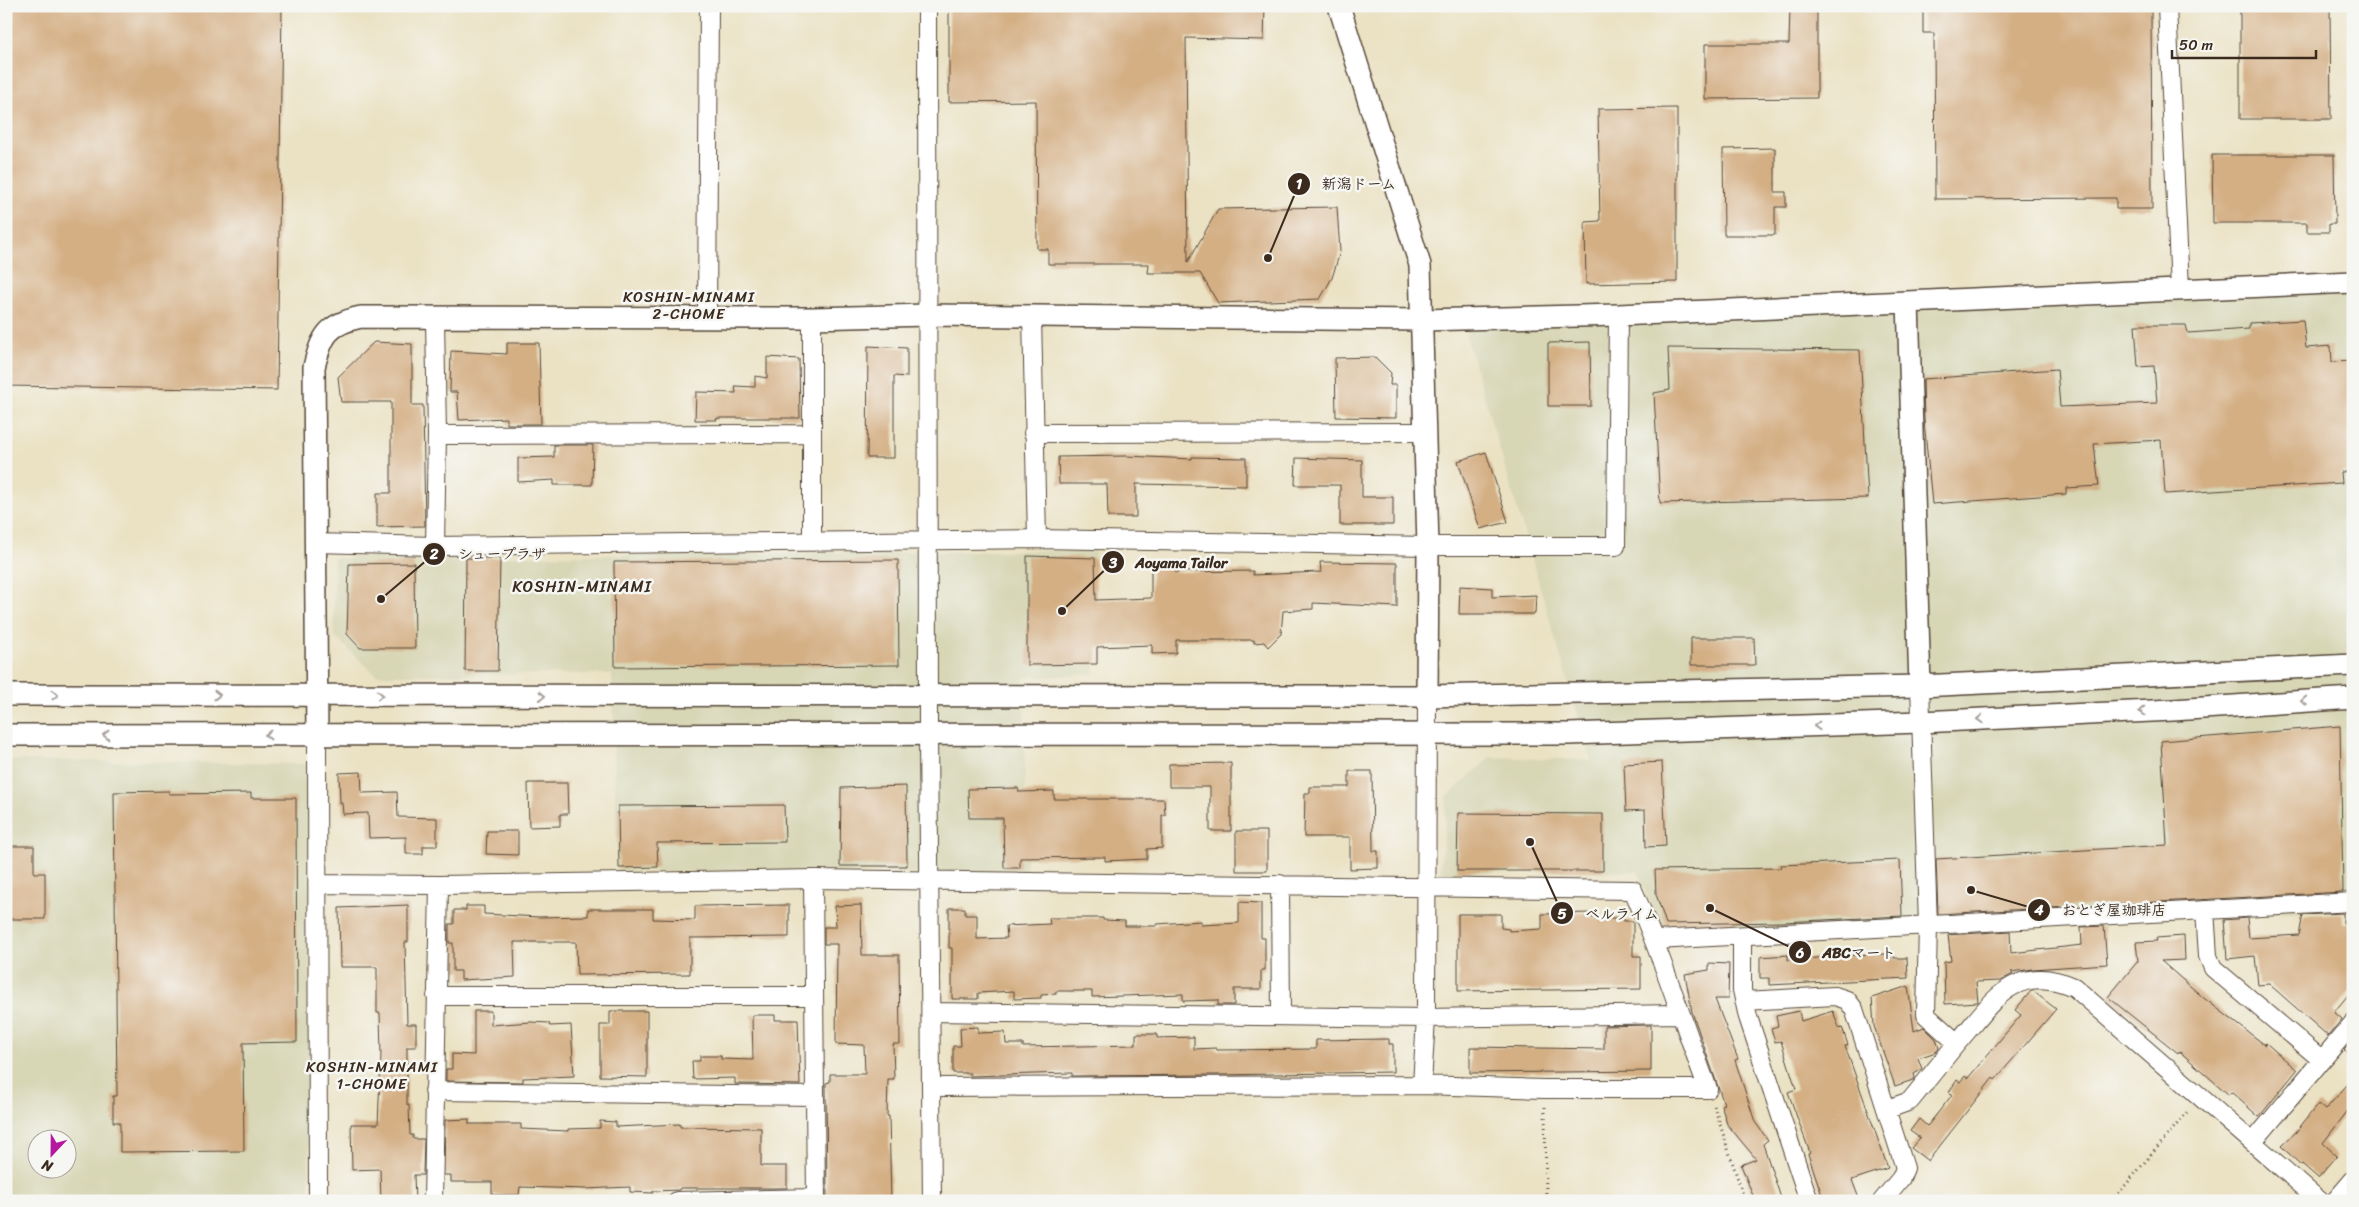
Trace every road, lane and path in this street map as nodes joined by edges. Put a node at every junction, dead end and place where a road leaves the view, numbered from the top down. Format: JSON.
{"nodes":[{"id":1,"x":709,"y":6,"type":"edge"},
{"id":2,"x":927,"y":6,"type":"edge"},
{"id":3,"x":1339,"y":6,"type":"edge"},
{"id":4,"x":2167,"y":6,"type":"edge"},
{"id":5,"x":2353,"y":282,"type":"edge"},
{"id":6,"x":2180,"y":289,"type":"junction"},
{"id":7,"x":1908,"y":302,"type":"junction"},
{"id":8,"x":928,"y":315,"type":"junction"},
{"id":9,"x":1618,"y":315,"type":"junction"},
{"id":10,"x":1032,"y":316,"type":"junction"},
{"id":11,"x":435,"y":318,"type":"junction"},
{"id":12,"x":707,"y":318,"type":"junction"},
{"id":13,"x":812,"y":318,"type":"junction"},
{"id":14,"x":1422,"y":320,"type":"junction"},
{"id":15,"x":1426,"y":432,"type":"junction"},
{"id":16,"x":1033,"y":433,"type":"junction"},
{"id":17,"x":812,"y":434,"type":"junction"},
{"id":18,"x":437,"y":435,"type":"junction"},
{"id":19,"x":1037,"y":539,"type":"junction"},
{"id":20,"x":927,"y":541,"type":"junction"},
{"id":21,"x":812,"y":542,"type":"junction"},
{"id":22,"x":314,"y":543,"type":"junction"},
{"id":23,"x":435,"y":546,"type":"junction"},
{"id":24,"x":1428,"y":546,"type":"junction"},
{"id":25,"x":2353,"y":665,"type":"edge"},
{"id":26,"x":1920,"y":686,"type":"junction"},
{"id":27,"x":6,"y":694,"type":"edge"},
{"id":28,"x":315,"y":695,"type":"junction"},
{"id":29,"x":928,"y":696,"type":"junction"},
{"id":30,"x":1427,"y":696,"type":"junction"},
{"id":31,"x":2353,"y":698,"type":"edge"},
{"id":32,"x":1921,"y":722,"type":"junction"},
{"id":33,"x":6,"y":734,"type":"edge"},
{"id":34,"x":317,"y":734,"type":"junction"},
{"id":35,"x":928,"y":734,"type":"junction"},
{"id":36,"x":1428,"y":734,"type":"junction"},
{"id":37,"x":813,"y":879,"type":"junction"},
{"id":38,"x":930,"y":882,"type":"junction"},
{"id":39,"x":317,"y":884,"type":"junction"},
{"id":40,"x":1280,"y":884,"type":"junction"},
{"id":41,"x":439,"y":885,"type":"junction"},
{"id":42,"x":1427,"y":888,"type":"junction"},
{"id":43,"x":2353,"y":902,"type":"edge"},
{"id":44,"x":2205,"y":910,"type":"junction"},
{"id":45,"x":1928,"y":925,"type":"junction"},
{"id":46,"x":1742,"y":936,"type":"junction"},
{"id":47,"x":1656,"y":940,"type":"junction"},
{"id":48,"x":436,"y":996,"type":"junction"},
{"id":49,"x":814,"y":996,"type":"junction"},
{"id":50,"x":1744,"y":1001,"type":"junction"},
{"id":51,"x":931,"y":1012,"type":"junction"},
{"id":52,"x":1680,"y":1014,"type":"junction"},
{"id":53,"x":1281,"y":1016,"type":"junction"},
{"id":54,"x":1426,"y":1018,"type":"junction"},
{"id":55,"x":2353,"y":1024,"type":"edge"},
{"id":56,"x":1958,"y":1043,"type":"junction"},
{"id":57,"x":2322,"y":1060,"type":"junction"},
{"id":58,"x":1422,"y":1085,"type":"junction"},
{"id":59,"x":932,"y":1086,"type":"junction"},
{"id":60,"x":1544,"y":1089,"type":"junction"},
{"id":61,"x":1708,"y":1089,"type":"junction"},
{"id":62,"x":434,"y":1091,"type":"junction"},
{"id":63,"x":814,"y":1096,"type":"junction"},
{"id":64,"x":2200,"y":1096,"type":"junction"},
{"id":65,"x":1888,"y":1109,"type":"junction"},
{"id":66,"x":2253,"y":1142,"type":"junction"},
{"id":67,"x":2353,"y":1180,"type":"edge"},
{"id":68,"x":816,"y":1200,"type":"edge"},
{"id":69,"x":318,"y":1201,"type":"edge"},
{"id":70,"x":433,"y":1201,"type":"edge"},
{"id":71,"x":677,"y":1201,"type":"edge"},
{"id":72,"x":932,"y":1201,"type":"edge"},
{"id":73,"x":1546,"y":1201,"type":"edge"},
{"id":74,"x":1745,"y":1201,"type":"edge"},
{"id":75,"x":1808,"y":1201,"type":"edge"},
{"id":76,"x":1882,"y":1201,"type":"edge"},
{"id":77,"x":2112,"y":1201,"type":"edge"},
{"id":78,"x":2320,"y":1201,"type":"edge"},
{"id":79,"x":2335,"y":1201,"type":"edge"}],
"edges":[{"from":1,"to":12,"type":"street"},
{"from":2,"to":8,"type":"street"},
{"from":3,"to":14,"type":"street"},
{"from":4,"to":6,"type":"street"},
{"from":5,"to":6,"type":"street"},
{"from":6,"to":7,"type":"street"},
{"from":7,"to":9,"type":"street"},
{"from":7,"to":26,"type":"street"},
{"from":8,"to":10,"type":"street"},
{"from":8,"to":13,"type":"street"},
{"from":8,"to":20,"type":"street"},
{"from":9,"to":14,"type":"street"},
{"from":9,"to":24,"type":"street"},
{"from":10,"to":14,"type":"street"},
{"from":10,"to":16,"type":"street"},
{"from":11,"to":12,"type":"street"},
{"from":11,"to":18,"type":"street"},
{"from":11,"to":22,"type":"street"},
{"from":12,"to":13,"type":"street"},
{"from":13,"to":17,"type":"street"},
{"from":14,"to":15,"type":"street"},
{"from":15,"to":16,"type":"street"},
{"from":15,"to":24,"type":"street"},
{"from":16,"to":19,"type":"street"},
{"from":17,"to":18,"type":"street"},
{"from":17,"to":21,"type":"street"},
{"from":18,"to":23,"type":"street"},
{"from":19,"to":20,"type":"street"},
{"from":19,"to":24,"type":"street"},
{"from":20,"to":21,"type":"street"},
{"from":20,"to":29,"type":"street"},
{"from":21,"to":23,"type":"street"},
{"from":22,"to":23,"type":"street"},
{"from":22,"to":28,"type":"street"},
{"from":24,"to":30,"type":"street"},
{"from":25,"to":26,"type":"street"},
{"from":26,"to":30,"type":"street"},
{"from":26,"to":32,"type":"street"},
{"from":27,"to":28,"type":"street","one_way":true},
{"from":28,"to":29,"type":"street","one_way":true},
{"from":28,"to":34,"type":"street"},
{"from":29,"to":30,"type":"street"},
{"from":29,"to":35,"type":"street"},
{"from":30,"to":36,"type":"street"},
{"from":31,"to":32,"type":"street","one_way":true},
{"from":32,"to":36,"type":"street","one_way":true},
{"from":32,"to":45,"type":"street"},
{"from":34,"to":33,"type":"street","one_way":true},
{"from":34,"to":35,"type":"street"},
{"from":34,"to":39,"type":"street"},
{"from":35,"to":36,"type":"street"},
{"from":35,"to":38,"type":"street"},
{"from":36,"to":42,"type":"street"},
{"from":37,"to":38,"type":"street"},
{"from":37,"to":41,"type":"street"},
{"from":37,"to":49,"type":"street"},
{"from":38,"to":40,"type":"street"},
{"from":38,"to":51,"type":"street"},
{"from":39,"to":41,"type":"street"},
{"from":39,"to":69,"type":"street"},
{"from":40,"to":42,"type":"street"},
{"from":40,"to":53,"type":"street"},
{"from":41,"to":48,"type":"street"},
{"from":42,"to":47,"type":"street"},
{"from":42,"to":54,"type":"street"},
{"from":43,"to":44,"type":"street"},
{"from":44,"to":45,"type":"street"},
{"from":44,"to":57,"type":"street"},
{"from":45,"to":46,"type":"street"},
{"from":45,"to":56,"type":"street"},
{"from":46,"to":47,"type":"street"},
{"from":46,"to":50,"type":"street"},
{"from":47,"to":52,"type":"street"},
{"from":48,"to":49,"type":"street"},
{"from":48,"to":62,"type":"street"},
{"from":49,"to":63,"type":"street"},
{"from":50,"to":65,"type":"street"},
{"from":50,"to":75,"type":"street"},
{"from":51,"to":53,"type":"street"},
{"from":51,"to":59,"type":"street"},
{"from":52,"to":54,"type":"street"},
{"from":52,"to":61,"type":"street"},
{"from":53,"to":54,"type":"street"},
{"from":54,"to":58,"type":"street"},
{"from":55,"to":57,"type":"street"},
{"from":56,"to":64,"type":"street"},
{"from":56,"to":65,"type":"street"},
{"from":57,"to":66,"type":"street"},
{"from":58,"to":59,"type":"street"},
{"from":58,"to":60,"type":"street"},
{"from":59,"to":72,"type":"street"},
{"from":60,"to":61,"type":"street"},
{"from":60,"to":73,"type":"path"},
{"from":61,"to":74,"type":"path"},
{"from":62,"to":63,"type":"street"},
{"from":62,"to":70,"type":"street"},
{"from":63,"to":68,"type":"street"},
{"from":64,"to":66,"type":"street"},
{"from":64,"to":77,"type":"path"},
{"from":65,"to":76,"type":"street"},
{"from":66,"to":78,"type":"street"},
{"from":67,"to":79,"type":"street"},
{"from":68,"to":71,"type":"street"}]}
